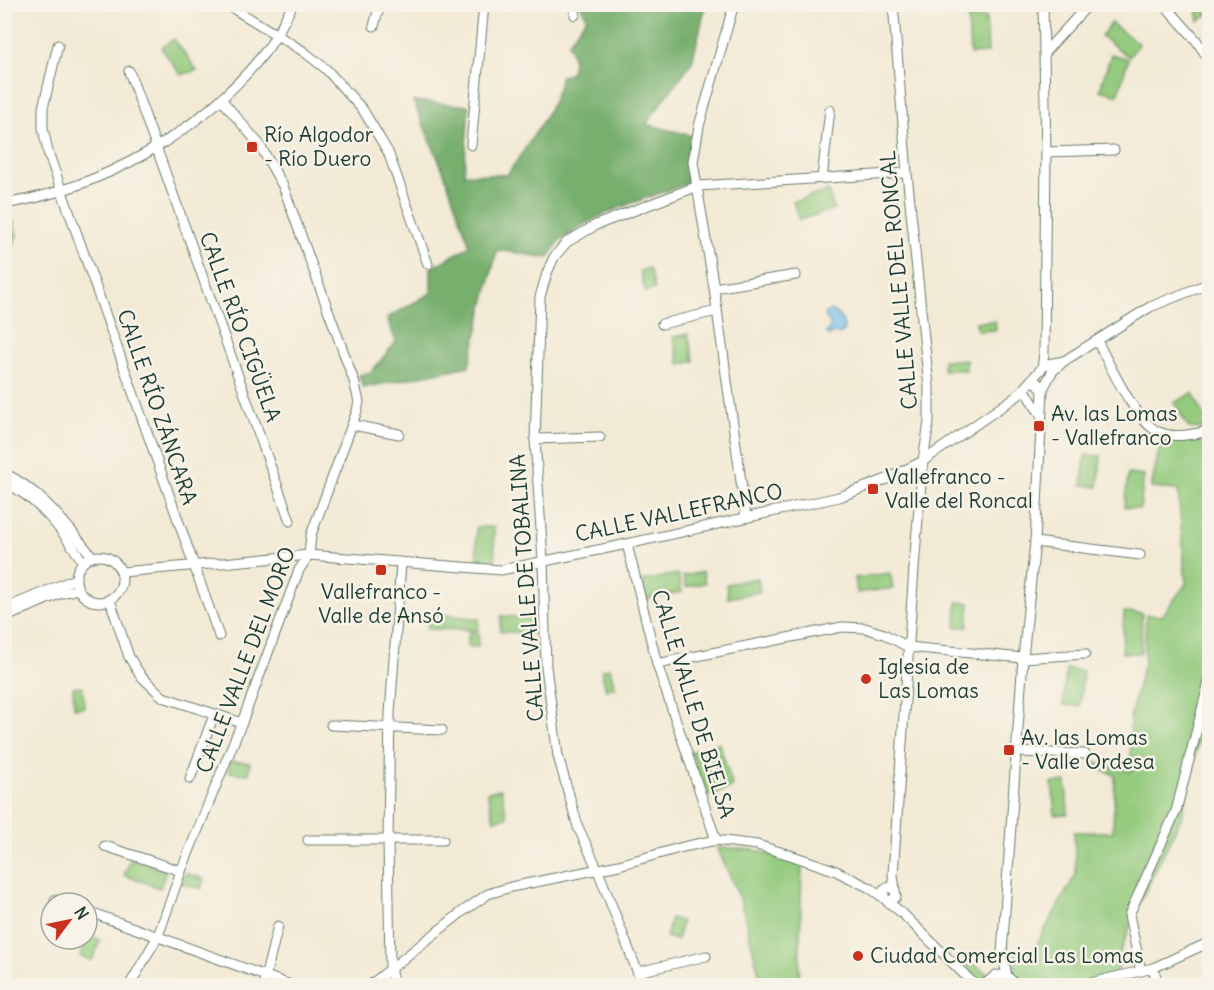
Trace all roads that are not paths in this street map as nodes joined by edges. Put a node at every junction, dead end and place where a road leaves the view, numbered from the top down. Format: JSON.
{"nodes":[{"id":1,"x":226,"y":4,"type":"edge"},
{"id":2,"x":293,"y":4,"type":"edge"},
{"id":3,"x":380,"y":4,"type":"edge"},
{"id":4,"x":484,"y":4,"type":"edge"},
{"id":5,"x":576,"y":4,"type":"edge"},
{"id":6,"x":734,"y":4,"type":"edge"},
{"id":7,"x":893,"y":4,"type":"edge"},
{"id":8,"x":1043,"y":4,"type":"edge"},
{"id":9,"x":1089,"y":4,"type":"edge"},
{"id":10,"x":1164,"y":4,"type":"edge"},
{"id":11,"x":575,"y":15,"type":"dead end"},
{"id":12,"x":374,"y":26,"type":"dead end"},
{"id":13,"x":276,"y":35,"type":"junction"},
{"id":14,"x":58,"y":45,"type":"dead end"},
{"id":15,"x":1045,"y":52,"type":"junction"},
{"id":16,"x":1209,"y":61,"type":"edge"},
{"id":17,"x":129,"y":71,"type":"dead end"},
{"id":18,"x":221,"y":99,"type":"junction"},
{"id":19,"x":830,"y":110,"type":"dead end"},
{"id":20,"x":471,"y":145,"type":"dead end"},
{"id":21,"x":156,"y":146,"type":"junction"},
{"id":22,"x":1114,"y":150,"type":"dead end"},
{"id":23,"x":1046,"y":152,"type":"junction"},
{"id":24,"x":907,"y":173,"type":"junction"},
{"id":25,"x":822,"y":178,"type":"junction"},
{"id":26,"x":698,"y":186,"type":"junction"},
{"id":27,"x":62,"y":190,"type":"junction"},
{"id":28,"x":4,"y":204,"type":"edge"},
{"id":29,"x":428,"y":264,"type":"dead end"},
{"id":30,"x":796,"y":275,"type":"dead end"},
{"id":31,"x":1209,"y":283,"type":"edge"},
{"id":32,"x":714,"y":288,"type":"junction"},
{"id":33,"x":717,"y":311,"type":"junction"},
{"id":34,"x":662,"y":324,"type":"dead end"},
{"id":35,"x":1097,"y":340,"type":"junction"},
{"id":36,"x":1047,"y":368,"type":"junction"},
{"id":37,"x":1028,"y":385,"type":"junction"},
{"id":38,"x":1043,"y":390,"type":"junction"},
{"id":39,"x":1033,"y":400,"type":"junction"},
{"id":40,"x":1041,"y":415,"type":"junction"},
{"id":41,"x":352,"y":426,"type":"junction"},
{"id":42,"x":1209,"y":431,"type":"edge"},
{"id":43,"x":399,"y":434,"type":"dead end"},
{"id":44,"x":600,"y":436,"type":"dead end"},
{"id":45,"x":535,"y":439,"type":"junction"},
{"id":46,"x":923,"y":461,"type":"junction"},
{"id":47,"x":4,"y":473,"type":"edge"},
{"id":48,"x":4,"y":482,"type":"edge"},
{"id":49,"x":746,"y":517,"type":"junction"},
{"id":50,"x":290,"y":520,"type":"dead end"},
{"id":51,"x":1035,"y":542,"type":"junction"},
{"id":52,"x":627,"y":544,"type":"junction"},
{"id":53,"x":309,"y":555,"type":"junction"},
{"id":54,"x":1140,"y":555,"type":"dead end"},
{"id":55,"x":92,"y":556,"type":"junction"},
{"id":56,"x":543,"y":560,"type":"junction"},
{"id":57,"x":83,"y":561,"type":"junction"},
{"id":58,"x":401,"y":563,"type":"junction"},
{"id":59,"x":194,"y":566,"type":"junction"},
{"id":60,"x":122,"y":572,"type":"junction"},
{"id":61,"x":77,"y":584,"type":"junction"},
{"id":62,"x":110,"y":600,"type":"junction"},
{"id":63,"x":4,"y":609,"type":"edge"},
{"id":64,"x":4,"y":618,"type":"edge"},
{"id":65,"x":219,"y":636,"type":"dead end"},
{"id":66,"x":908,"y":647,"type":"junction"},
{"id":67,"x":1085,"y":654,"type":"dead end"},
{"id":68,"x":1023,"y":658,"type":"junction"},
{"id":69,"x":657,"y":664,"type":"junction"},
{"id":70,"x":1209,"y":678,"type":"edge"},
{"id":71,"x":214,"y":715,"type":"junction"},
{"id":72,"x":242,"y":723,"type":"junction"},
{"id":73,"x":331,"y":725,"type":"dead end"},
{"id":74,"x":390,"y":728,"type":"junction"},
{"id":75,"x":442,"y":730,"type":"dead end"},
{"id":76,"x":1016,"y":752,"type":"junction"},
{"id":77,"x":1085,"y":754,"type":"dead end"},
{"id":78,"x":190,"y":779,"type":"dead end"},
{"id":79,"x":308,"y":840,"type":"dead end"},
{"id":80,"x":388,"y":840,"type":"junction"},
{"id":81,"x":443,"y":840,"type":"dead end"},
{"id":82,"x":716,"y":840,"type":"junction"},
{"id":83,"x":105,"y":846,"type":"dead end"},
{"id":84,"x":597,"y":868,"type":"junction"},
{"id":85,"x":181,"y":871,"type":"junction"},
{"id":86,"x":889,"y":894,"type":"junction"},
{"id":87,"x":99,"y":915,"type":"edge"},
{"id":88,"x":278,"y":926,"type":"dead end"},
{"id":89,"x":158,"y":936,"type":"junction"},
{"id":90,"x":1209,"y":942,"type":"edge"},
{"id":91,"x":1002,"y":953,"type":"junction"},
{"id":92,"x":706,"y":956,"type":"dead end"},
{"id":93,"x":390,"y":968,"type":"junction"},
{"id":94,"x":1153,"y":968,"type":"junction"},
{"id":95,"x":1141,"y":971,"type":"junction"},
{"id":96,"x":638,"y":972,"type":"junction"},
{"id":97,"x":996,"y":975,"type":"junction"},
{"id":98,"x":1007,"y":976,"type":"junction"},
{"id":99,"x":265,"y":981,"type":"edge"},
{"id":100,"x":4,"y":982,"type":"edge"},
{"id":101,"x":973,"y":982,"type":"edge"},
{"id":102,"x":985,"y":983,"type":"edge"},
{"id":103,"x":1017,"y":985,"type":"edge"},
{"id":104,"x":14,"y":986,"type":"edge"},
{"id":105,"x":129,"y":986,"type":"edge"},
{"id":106,"x":293,"y":986,"type":"edge"},
{"id":107,"x":369,"y":986,"type":"edge"},
{"id":108,"x":394,"y":986,"type":"edge"},
{"id":109,"x":643,"y":986,"type":"edge"},
{"id":110,"x":1078,"y":986,"type":"edge"},
{"id":111,"x":1159,"y":986,"type":"edge"}],
"edges":[{"from":1,"to":13,"type":"street"},
{"from":2,"to":13,"type":"street"},
{"from":3,"to":12,"type":"street"},
{"from":4,"to":20,"type":"street"},
{"from":5,"to":11,"type":"street"},
{"from":6,"to":26,"type":"street"},
{"from":7,"to":24,"type":"street","name":"CALLE VALLE DEL RONCAL"},
{"from":8,"to":15,"type":"street"},
{"from":9,"to":15,"type":"street"},
{"from":10,"to":16,"type":"street"},
{"from":13,"to":18,"type":"street"},
{"from":13,"to":29,"type":"street"},
{"from":14,"to":27,"type":"street","name":"CALLE RÍO ZÁNCARA"},
{"from":15,"to":23,"type":"street"},
{"from":17,"to":21,"type":"street","name":"CALLE RÍO CIGÜELA"},
{"from":18,"to":21,"type":"street"},
{"from":18,"to":41,"type":"street","name":"CALLE VALLE DEL MORO"},
{"from":19,"to":25,"type":"street"},
{"from":21,"to":27,"type":"street"},
{"from":21,"to":50,"type":"street","name":"CALLE RÍO CIGÜELA"},
{"from":22,"to":23,"type":"street"},
{"from":23,"to":36,"type":"street"},
{"from":24,"to":25,"type":"street","name":"CALLE VALLE DE TOBALINA"},
{"from":24,"to":46,"type":"street","name":"CALLE VALLE DEL RONCAL"},
{"from":25,"to":26,"type":"street","name":"CALLE VALLE DE TOBALINA"},
{"from":26,"to":32,"type":"street"},
{"from":26,"to":45,"type":"street","name":"CALLE VALLE DE TOBALINA"},
{"from":27,"to":28,"type":"street"},
{"from":27,"to":59,"type":"street","name":"CALLE RÍO ZÁNCARA"},
{"from":30,"to":32,"type":"street"},
{"from":31,"to":35,"type":"street","name":"CALLE VALLEFRANCO"},
{"from":32,"to":33,"type":"street"},
{"from":33,"to":34,"type":"street"},
{"from":33,"to":49,"type":"street"},
{"from":35,"to":36,"type":"street","name":"CALLE VALLEFRANCO"},
{"from":35,"to":42,"type":"street"},
{"from":36,"to":37,"type":"street","name":"CALLE VALLEFRANCO"},
{"from":36,"to":38,"type":"street","name":"CALLE VALLEFRANCO"},
{"from":37,"to":38,"type":"street"},
{"from":37,"to":39,"type":"street"},
{"from":37,"to":46,"type":"street","name":"CALLE VALLEFRANCO"},
{"from":38,"to":39,"type":"street"},
{"from":38,"to":40,"type":"street"},
{"from":39,"to":40,"type":"street"},
{"from":40,"to":51,"type":"street"},
{"from":41,"to":43,"type":"street"},
{"from":41,"to":53,"type":"street","name":"CALLE VALLE DEL MORO"},
{"from":44,"to":45,"type":"street","name":"CALLE VALLE DE TOBALINA"},
{"from":45,"to":56,"type":"street","name":"CALLE VALLE DE TOBALINA"},
{"from":46,"to":49,"type":"street","name":"CALLE VALLEFRANCO"},
{"from":46,"to":66,"type":"street","name":"CALLE VALLE DEL RONCAL"},
{"from":47,"to":55,"type":"street"},
{"from":48,"to":57,"type":"street"},
{"from":49,"to":52,"type":"street","name":"CALLE VALLEFRANCO"},
{"from":51,"to":54,"type":"street"},
{"from":51,"to":68,"type":"street"},
{"from":52,"to":56,"type":"street","name":"CALLE VALLEFRANCO"},
{"from":52,"to":69,"type":"street","name":"CALLE VALLE DE BIELSA"},
{"from":53,"to":58,"type":"street","name":"CALLE VALLEFRANCO"},
{"from":53,"to":59,"type":"street","name":"CALLE VALLEFRANCO"},
{"from":53,"to":72,"type":"street","name":"CALLE VALLE DEL MORO"},
{"from":55,"to":57,"type":"street"},
{"from":55,"to":60,"type":"street"},
{"from":56,"to":58,"type":"street","name":"CALLE VALLEFRANCO"},
{"from":56,"to":84,"type":"street","name":"CALLE VALLE DE TOBALINA"},
{"from":57,"to":61,"type":"street"},
{"from":58,"to":74,"type":"street"},
{"from":59,"to":60,"type":"street","name":"CALLE VALLEFRANCO"},
{"from":59,"to":65,"type":"street","name":"CALLE RÍO ZÁNCARA"},
{"from":60,"to":62,"type":"street"},
{"from":61,"to":62,"type":"street"},
{"from":61,"to":63,"type":"street"},
{"from":61,"to":64,"type":"street"},
{"from":62,"to":71,"type":"street"},
{"from":66,"to":68,"type":"street"},
{"from":66,"to":69,"type":"street"},
{"from":66,"to":86,"type":"street","name":"CALLE VALLE DEL RONCAL"},
{"from":67,"to":68,"type":"street"},
{"from":68,"to":76,"type":"street"},
{"from":69,"to":82,"type":"street","name":"CALLE VALLE DE BIELSA"},
{"from":70,"to":95,"type":"street"},
{"from":71,"to":72,"type":"street"},
{"from":71,"to":78,"type":"street"},
{"from":72,"to":85,"type":"street","name":"CALLE VALLE DEL MORO"},
{"from":73,"to":74,"type":"street"},
{"from":74,"to":75,"type":"street"},
{"from":74,"to":80,"type":"street"},
{"from":76,"to":77,"type":"street"},
{"from":76,"to":91,"type":"street"},
{"from":79,"to":80,"type":"street"},
{"from":80,"to":81,"type":"street"},
{"from":80,"to":93,"type":"street"},
{"from":82,"to":84,"type":"street"},
{"from":82,"to":86,"type":"street"},
{"from":83,"to":85,"type":"street"},
{"from":84,"to":93,"type":"street"},
{"from":84,"to":96,"type":"street","name":"CALLE VALLE DE TOBALINA"},
{"from":85,"to":89,"type":"street","name":"CALLE VALLE DEL MORO"},
{"from":86,"to":101,"type":"street","name":"CALLE VALLE DEL RONCAL"},
{"from":87,"to":89,"type":"street"},
{"from":88,"to":99,"type":"street"},
{"from":89,"to":99,"type":"street"},
{"from":89,"to":105,"type":"street","name":"CALLE VALLE DEL MORO"},
{"from":90,"to":94,"type":"street"},
{"from":91,"to":97,"type":"street"},
{"from":91,"to":98,"type":"street"},
{"from":92,"to":96,"type":"street"},
{"from":93,"to":107,"type":"street"},
{"from":93,"to":108,"type":"street"},
{"from":94,"to":95,"type":"street"},
{"from":94,"to":111,"type":"street"},
{"from":95,"to":110,"type":"street"},
{"from":96,"to":109,"type":"street","name":"CALLE VALLE DE TOBALINA"},
{"from":97,"to":98,"type":"street"},
{"from":97,"to":102,"type":"street"},
{"from":98,"to":103,"type":"street"},
{"from":99,"to":106,"type":"street"},
{"from":100,"to":104,"type":"street"},
{"from":101,"to":102,"type":"street"}]}
